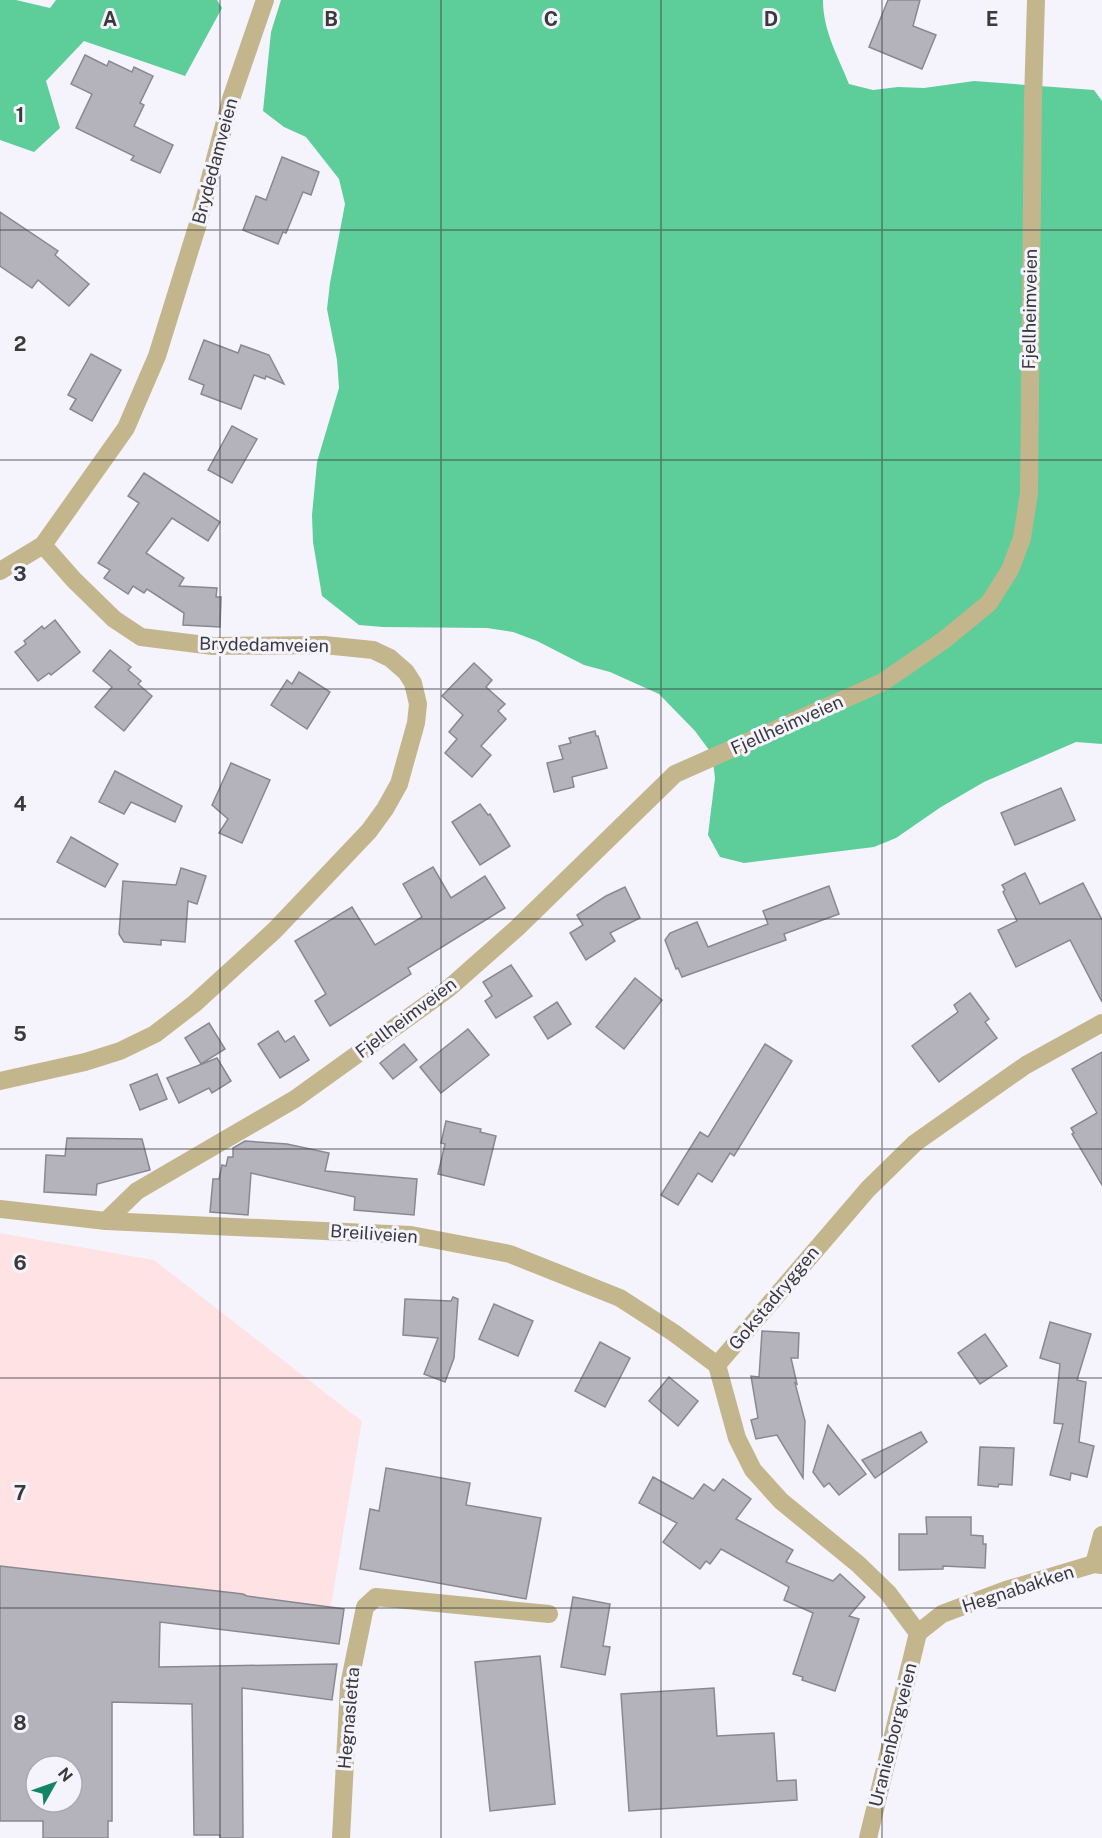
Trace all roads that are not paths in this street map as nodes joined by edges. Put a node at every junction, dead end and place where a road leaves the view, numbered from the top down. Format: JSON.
{"nodes":[{"id":1,"x":265,"y":0,"type":"edge"},
{"id":2,"x":1036,"y":0,"type":"edge"},
{"id":3,"x":43,"y":545,"type":"junction"},
{"id":4,"x":0,"y":571,"type":"edge"},
{"id":5,"x":1102,"y":1023,"type":"edge"},
{"id":6,"x":0,"y":1081,"type":"edge"},
{"id":7,"x":0,"y":1209,"type":"edge"},
{"id":8,"x":106,"y":1221,"type":"junction"},
{"id":9,"x":717,"y":1365,"type":"junction"},
{"id":10,"x":1102,"y":1535,"type":"edge"},
{"id":11,"x":1098,"y":1565,"type":"edge"},
{"id":12,"x":549,"y":1614,"type":"dead end"},
{"id":13,"x":918,"y":1633,"type":"junction"},
{"id":14,"x":342,"y":1838,"type":"edge"},
{"id":15,"x":868,"y":1838,"type":"edge"}],
"edges":[{"from":1,"to":3,"type":"street","name":"Brydedamveien"},
{"from":2,"to":8,"type":"street","name":"Fjellheimveien"},
{"from":3,"to":4,"type":"street"},
{"from":3,"to":6,"type":"street","name":"Brydedamveien"},
{"from":5,"to":9,"type":"street","name":"Gokstadryggen"},
{"from":7,"to":8,"type":"street","name":"Breiliveien"},
{"from":8,"to":9,"type":"street","name":"Breiliveien"},
{"from":9,"to":13,"type":"street","name":"Gokstadryggen"},
{"from":10,"to":11,"type":"street","name":"Hegnabakken"},
{"from":11,"to":13,"type":"street","name":"Hegnabakken"},
{"from":12,"to":14,"type":"street","name":"Hegnasletta"},
{"from":13,"to":15,"type":"street","name":"Uranienborgveien"}]}
